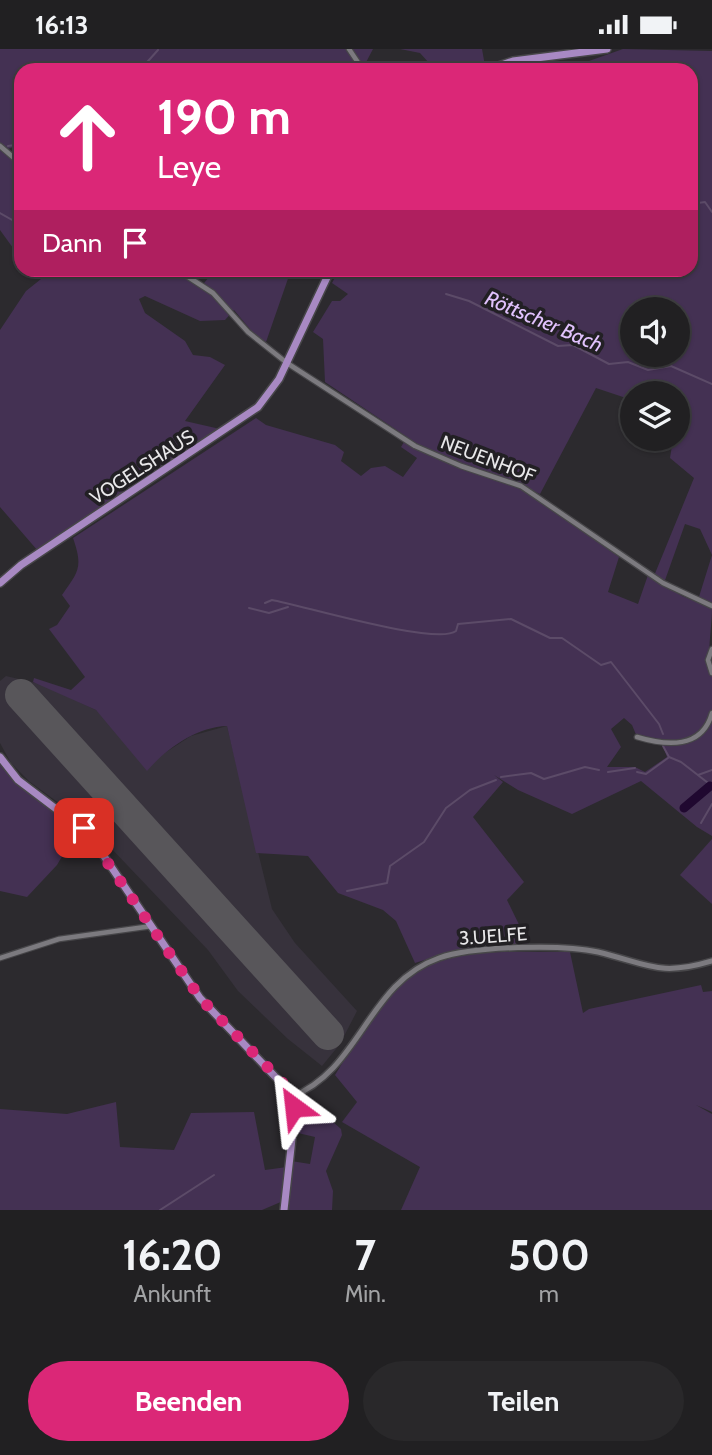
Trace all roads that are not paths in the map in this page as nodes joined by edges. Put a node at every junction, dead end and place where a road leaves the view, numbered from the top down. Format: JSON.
{"nodes":[{"id":1,"x":607,"y":49,"type":"edge"},
{"id":2,"x":507,"y":63,"type":"edge"},
{"id":3,"x":188,"y":277,"type":"edge"},
{"id":4,"x":327,"y":277,"type":"edge"},
{"id":5,"x":287,"y":363,"type":"junction"},
{"id":6,"x":0,"y":583,"type":"edge"},
{"id":7,"x":712,"y":606,"type":"edge"},
{"id":8,"x":712,"y":649,"type":"edge"},
{"id":9,"x":712,"y":673,"type":"edge"},
{"id":10,"x":712,"y":713,"type":"edge"},
{"id":11,"x":637,"y":737,"type":"dead end"},
{"id":12,"x":0,"y":757,"type":"edge"},
{"id":13,"x":152,"y":926,"type":"junction"},
{"id":14,"x":0,"y":958,"type":"edge"},
{"id":15,"x":712,"y":961,"type":"edge"},
{"id":16,"x":291,"y":1097,"type":"junction"},
{"id":17,"x":284,"y":1210,"type":"edge"}],
"edges":[{"from":1,"to":2,"type":"main road"},
{"from":3,"to":5,"type":"street","name":"NEUENHOF"},
{"from":4,"to":5,"type":"main road"},
{"from":5,"to":6,"type":"main road","name":"VOGELSHAUS"},
{"from":5,"to":7,"type":"street","name":"NEUENHOF"},
{"from":8,"to":9,"type":"street"},
{"from":10,"to":11,"type":"street"},
{"from":12,"to":13,"type":"main road"},
{"from":13,"to":14,"type":"street"},
{"from":13,"to":16,"type":"main road"},
{"from":15,"to":16,"type":"street","name":"3.UELFE"},
{"from":16,"to":17,"type":"main road"}]}
